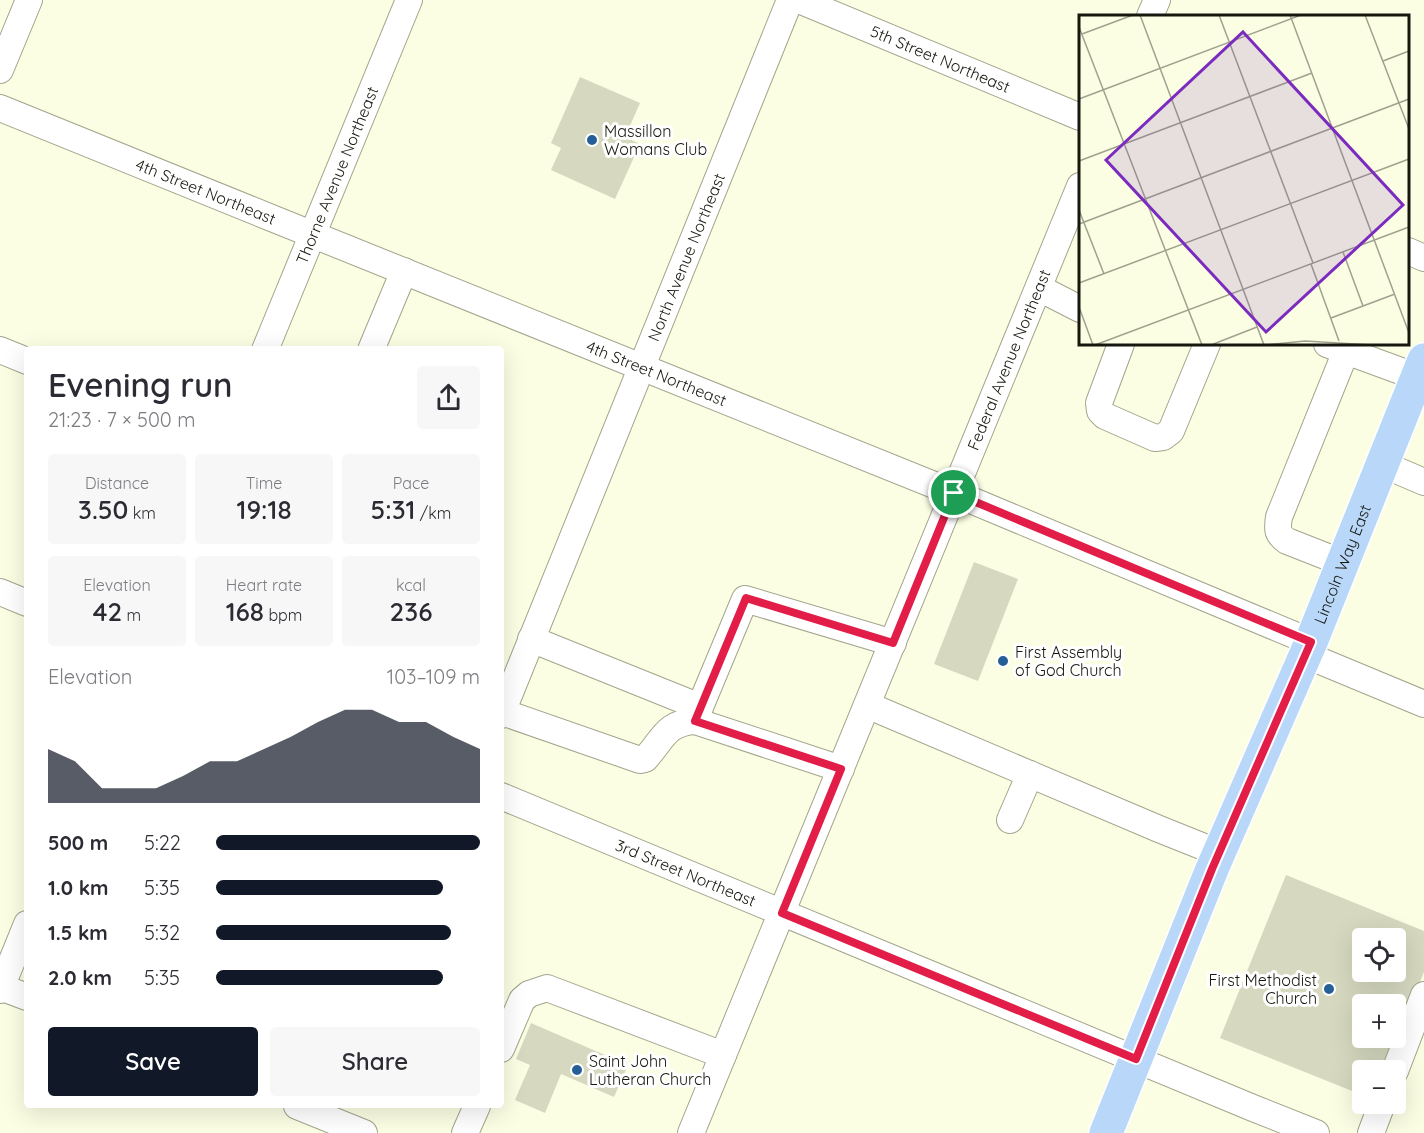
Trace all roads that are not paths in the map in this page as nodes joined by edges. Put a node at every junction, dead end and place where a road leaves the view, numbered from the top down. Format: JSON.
{"nodes":[{"id":1,"x":29,"y":0,"type":"edge"},
{"id":2,"x":409,"y":0,"type":"edge"},
{"id":3,"x":790,"y":0,"type":"edge"},
{"id":4,"x":799,"y":0,"type":"edge"},
{"id":5,"x":1157,"y":0,"type":"edge"},
{"id":6,"x":1150,"y":15,"type":"edge"},
{"id":7,"x":0,"y":70,"type":"edge"},
{"id":8,"x":0,"y":108,"type":"edge"},
{"id":9,"x":1079,"y":117,"type":"edge"},
{"id":10,"x":1079,"y":188,"type":"edge"},
{"id":11,"x":312,"y":234,"type":"junction"},
{"id":12,"x":1409,"y":252,"type":"edge"},
{"id":13,"x":1424,"y":258,"type":"edge"},
{"id":14,"x":404,"y":271,"type":"junction"},
{"id":15,"x":1038,"y":288,"type":"junction"},
{"id":16,"x":1079,"y":308,"type":"edge"},
{"id":17,"x":1121,"y":345,"type":"edge"},
{"id":18,"x":1207,"y":345,"type":"edge"},
{"id":19,"x":267,"y":346,"type":"edge"},
{"id":20,"x":373,"y":346,"type":"edge"},
{"id":21,"x":1336,"y":347,"type":"edge"},
{"id":22,"x":0,"y":350,"type":"edge"},
{"id":23,"x":24,"y":360,"type":"edge"},
{"id":24,"x":642,"y":366,"type":"junction"},
{"id":25,"x":1421,"y":368,"type":"edge"},
{"id":26,"x":1382,"y":464,"type":"junction"},
{"id":27,"x":1424,"y":482,"type":"edge"},
{"id":28,"x":954,"y":493,"type":"junction"},
{"id":29,"x":1343,"y":563,"type":"junction"},
{"id":30,"x":0,"y":592,"type":"edge"},
{"id":31,"x":24,"y":602,"type":"edge"},
{"id":32,"x":531,"y":639,"type":"junction"},
{"id":33,"x":893,"y":643,"type":"junction"},
{"id":34,"x":1308,"y":649,"type":"junction"},
{"id":35,"x":867,"y":705,"type":"junction"},
{"id":36,"x":1424,"y":705,"type":"edge"},
{"id":37,"x":504,"y":708,"type":"edge"},
{"id":38,"x":504,"y":714,"type":"edge"},
{"id":39,"x":697,"y":714,"type":"junction"},
{"id":40,"x":841,"y":769,"type":"junction"},
{"id":41,"x":1030,"y":774,"type":"junction"},
{"id":42,"x":504,"y":797,"type":"edge"},
{"id":43,"x":1010,"y":820,"type":"dead end"},
{"id":44,"x":1219,"y":853,"type":"junction"},
{"id":45,"x":782,"y":913,"type":"junction"},
{"id":46,"x":24,"y":931,"type":"edge"},
{"id":47,"x":0,"y":988,"type":"edge"},
{"id":48,"x":1424,"y":995,"type":"edge"},
{"id":49,"x":24,"y":996,"type":"edge"},
{"id":50,"x":504,"y":1042,"type":"edge"},
{"id":51,"x":723,"y":1055,"type":"junction"},
{"id":52,"x":1136,"y":1059,"type":"junction"},
{"id":53,"x":1399,"y":1060,"type":"edge"},
{"id":54,"x":302,"y":1108,"type":"edge"},
{"id":55,"x":476,"y":1108,"type":"edge"},
{"id":56,"x":1378,"y":1114,"type":"edge"},
{"id":57,"x":335,"y":1120,"type":"edge"},
{"id":58,"x":364,"y":1133,"type":"edge"},
{"id":59,"x":465,"y":1133,"type":"edge"},
{"id":60,"x":691,"y":1133,"type":"edge"},
{"id":61,"x":1106,"y":1133,"type":"edge"},
{"id":62,"x":1316,"y":1133,"type":"edge"},
{"id":63,"x":1371,"y":1133,"type":"edge"}],
"edges":[{"from":1,"to":7,"type":"street"},
{"from":2,"to":11,"type":"street","name":"Thorne Avenue Northeast"},
{"from":3,"to":24,"type":"street","name":"North Avenue Northeast"},
{"from":4,"to":9,"type":"street","name":"5th Street Northeast"},
{"from":5,"to":6,"type":"street"},
{"from":8,"to":11,"type":"street","name":"4th Street Northeast"},
{"from":10,"to":15,"type":"street","name":"Federal Avenue Northeast"},
{"from":11,"to":14,"type":"street","name":"4th Street Northeast"},
{"from":11,"to":19,"type":"street","name":"Thorne Avenue Northeast"},
{"from":12,"to":13,"type":"street"},
{"from":14,"to":20,"type":"street"},
{"from":14,"to":24,"type":"street","name":"4th Street Northeast"},
{"from":15,"to":16,"type":"street"},
{"from":15,"to":28,"type":"street","name":"Federal Avenue Northeast"},
{"from":17,"to":18,"type":"street"},
{"from":21,"to":25,"type":"street"},
{"from":21,"to":29,"type":"street"},
{"from":22,"to":23,"type":"street"},
{"from":24,"to":28,"type":"street","name":"4th Street Northeast"},
{"from":24,"to":32,"type":"street","name":"North Avenue Northeast"},
{"from":25,"to":26,"type":"main road","name":"Lincoln Way East"},
{"from":26,"to":27,"type":"street"},
{"from":26,"to":29,"type":"main road","name":"Lincoln Way East"},
{"from":28,"to":33,"type":"street","name":"Federal Avenue Northeast"},
{"from":28,"to":34,"type":"street","name":"4th Street Northeast"},
{"from":29,"to":34,"type":"main road","name":"Lincoln Way East"},
{"from":30,"to":31,"type":"street"},
{"from":32,"to":37,"type":"street","name":"North Avenue Northeast"},
{"from":32,"to":39,"type":"street"},
{"from":33,"to":35,"type":"street","name":"Federal Avenue Northeast"},
{"from":33,"to":39,"type":"street"},
{"from":34,"to":36,"type":"street","name":"4th Street Northeast"},
{"from":34,"to":44,"type":"main road","name":"Lincoln Way East"},
{"from":35,"to":40,"type":"street","name":"Federal Avenue Northeast"},
{"from":35,"to":41,"type":"street"},
{"from":38,"to":39,"type":"street"},
{"from":39,"to":40,"type":"street"},
{"from":40,"to":45,"type":"street","name":"Federal Avenue Northeast"},
{"from":41,"to":43,"type":"street"},
{"from":41,"to":44,"type":"street"},
{"from":42,"to":45,"type":"street","name":"3rd Street Northeast"},
{"from":44,"to":52,"type":"main road","name":"Lincoln Way East"},
{"from":45,"to":51,"type":"street","name":"Federal Avenue Northeast"},
{"from":45,"to":52,"type":"street","name":"3rd Street Northeast"},
{"from":46,"to":47,"type":"street"},
{"from":47,"to":49,"type":"street"},
{"from":48,"to":53,"type":"street"},
{"from":50,"to":51,"type":"street"},
{"from":51,"to":60,"type":"street","name":"Federal Avenue Northeast"},
{"from":52,"to":61,"type":"main road","name":"Lincoln Way East"},
{"from":52,"to":62,"type":"street","name":"3rd Street Northeast"},
{"from":54,"to":57,"type":"street"},
{"from":55,"to":59,"type":"street"},
{"from":56,"to":63,"type":"street"},
{"from":57,"to":58,"type":"street"}]}
